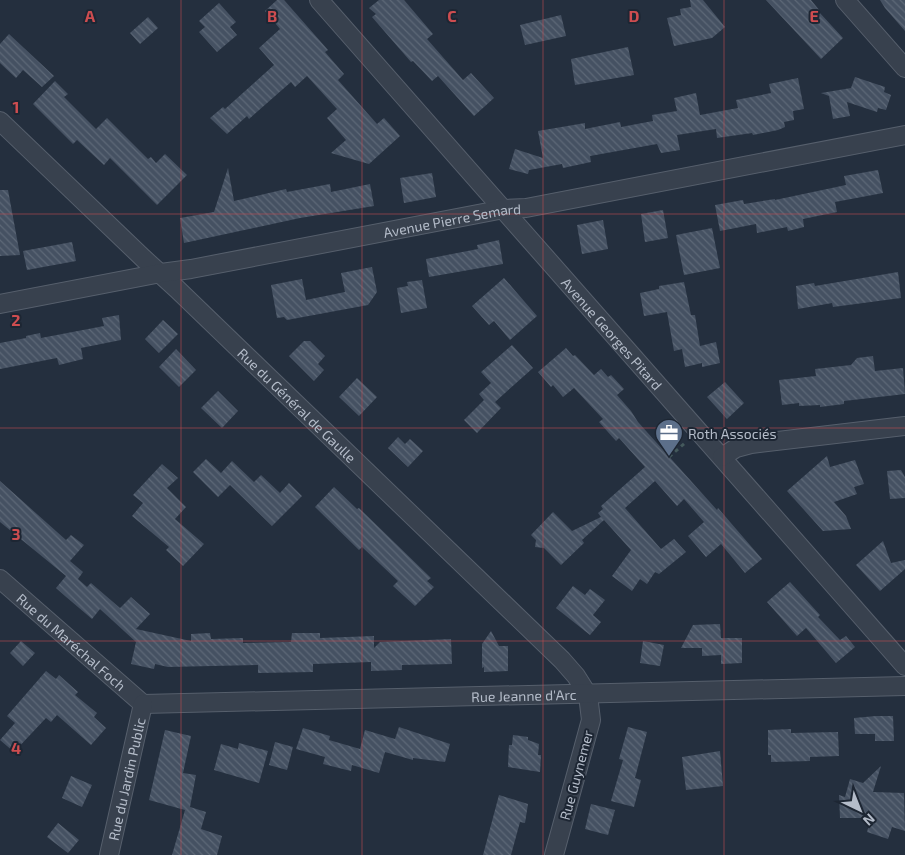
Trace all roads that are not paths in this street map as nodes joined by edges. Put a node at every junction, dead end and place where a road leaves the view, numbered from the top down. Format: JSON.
{"nodes":[{"id":1,"x":319,"y":0,"type":"edge"},
{"id":2,"x":845,"y":0,"type":"edge"},
{"id":3,"x":905,"y":68,"type":"edge"},
{"id":4,"x":0,"y":121,"type":"edge"},
{"id":5,"x":905,"y":134,"type":"edge"},
{"id":6,"x":504,"y":209,"type":"junction"},
{"id":7,"x":161,"y":273,"type":"junction"},
{"id":8,"x":0,"y":304,"type":"edge"},
{"id":9,"x":905,"y":426,"type":"edge"},
{"id":10,"x":722,"y":457,"type":"junction"},
{"id":11,"x":0,"y":579,"type":"edge"},
{"id":12,"x":905,"y":666,"type":"edge"},
{"id":13,"x":905,"y":686,"type":"edge"},
{"id":14,"x":588,"y":695,"type":"junction"},
{"id":15,"x":143,"y":704,"type":"junction"},
{"id":16,"x":109,"y":855,"type":"edge"},
{"id":17,"x":554,"y":855,"type":"edge"}],
"edges":[{"from":1,"to":6,"type":"street","name":"Avenue Georges Pitard"},
{"from":2,"to":3,"type":"street"},
{"from":4,"to":7,"type":"street","name":"Rue du Général de Gaulle"},
{"from":5,"to":6,"type":"street","name":"Avenue Pierre Semard"},
{"from":6,"to":7,"type":"street","name":"Avenue Pierre Semard"},
{"from":6,"to":10,"type":"street","name":"Avenue Georges Pitard"},
{"from":7,"to":8,"type":"street","name":"Avenue Pierre Semard"},
{"from":7,"to":14,"type":"street","name":"Rue du Général de Gaulle"},
{"from":9,"to":10,"type":"street"},
{"from":10,"to":12,"type":"street","name":"Avenue Georges Pitard"},
{"from":11,"to":15,"type":"street","name":"Rue du Maréchal Foch"},
{"from":13,"to":14,"type":"street","name":"Rue Jeanne d'Arc"},
{"from":14,"to":15,"type":"street","name":"Rue Jeanne d'Arc"},
{"from":14,"to":17,"type":"street","name":"Rue Guynemer"},
{"from":15,"to":16,"type":"street","name":"Rue du Jardin Public"}]}
